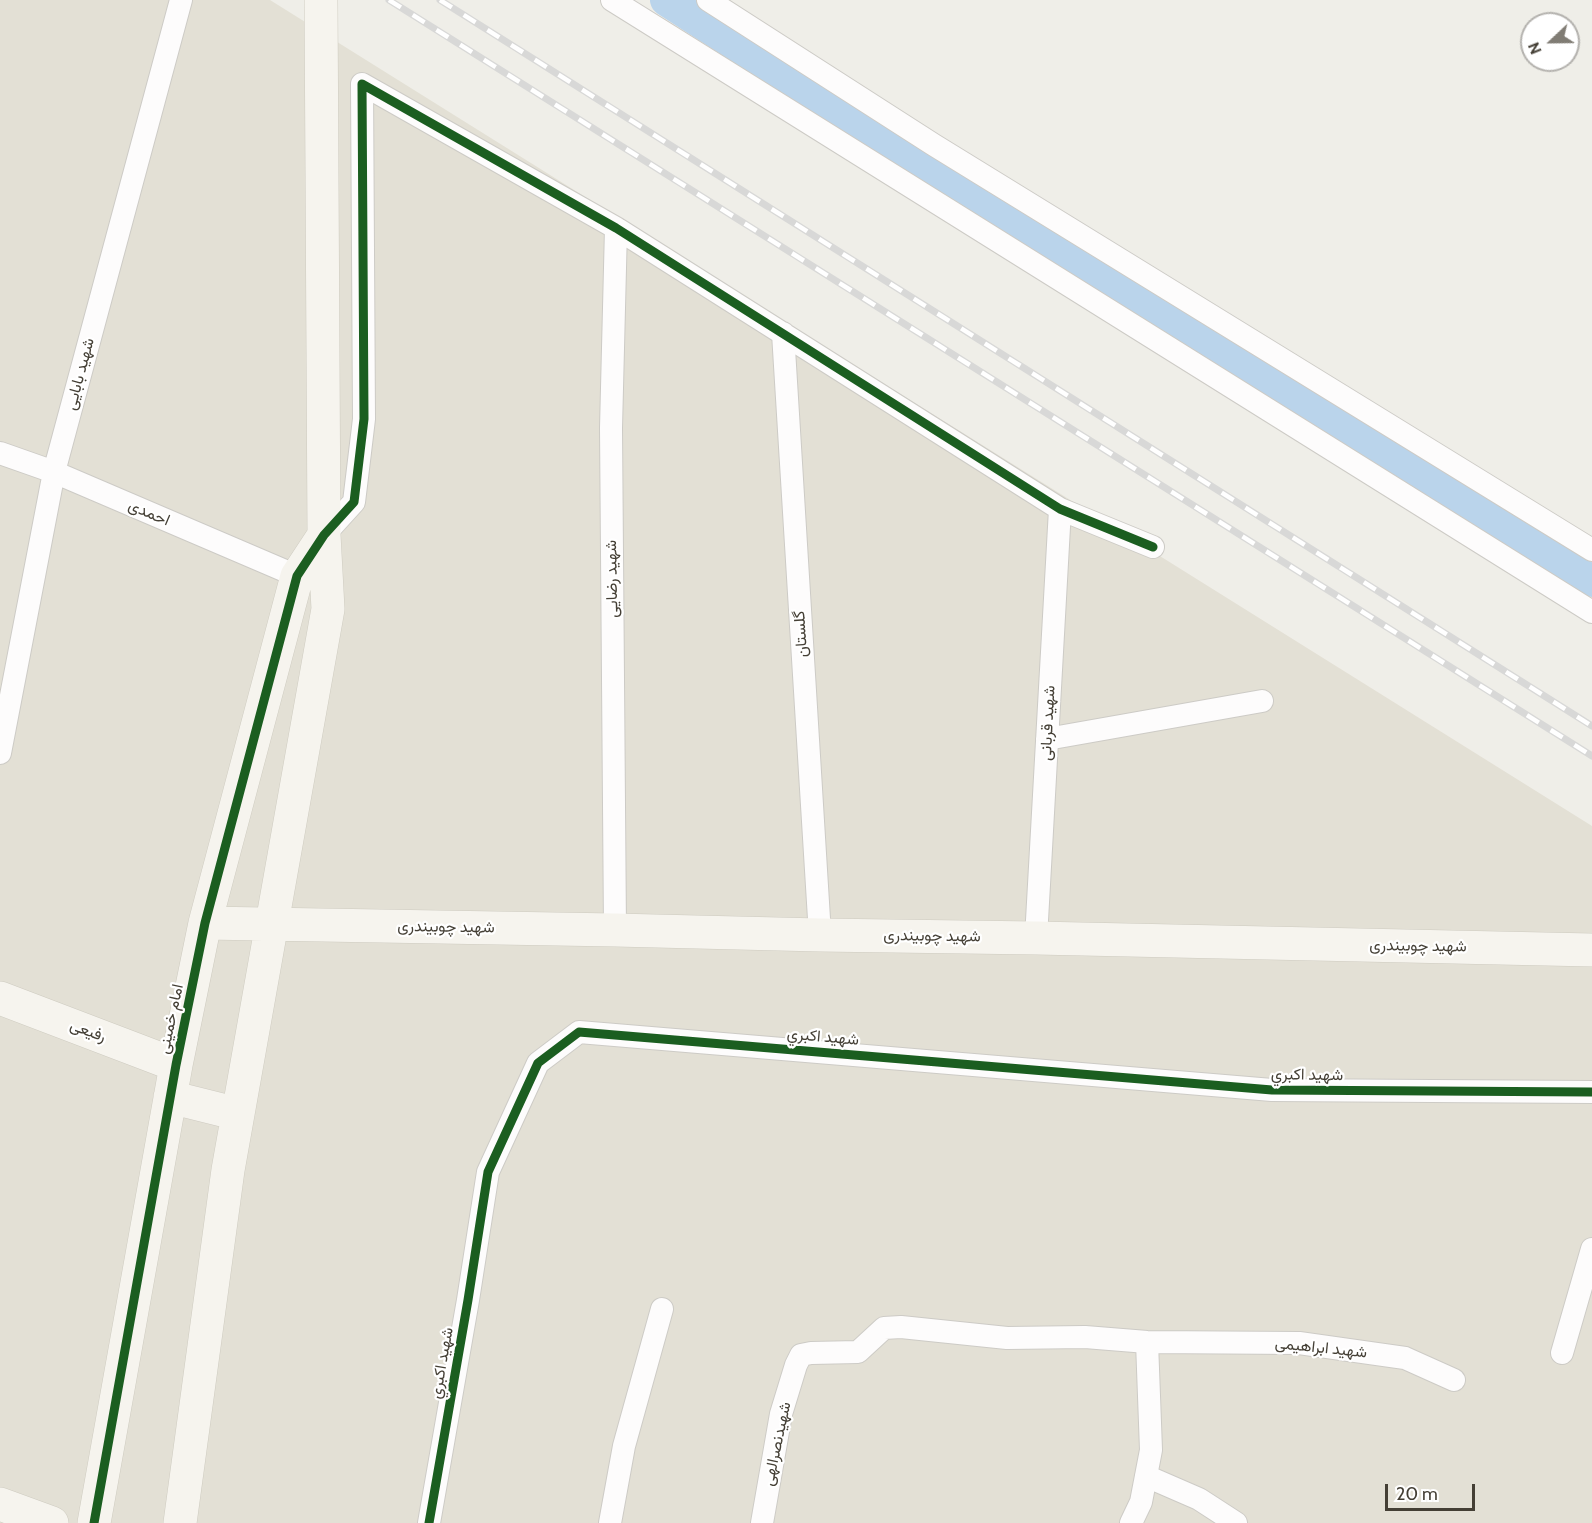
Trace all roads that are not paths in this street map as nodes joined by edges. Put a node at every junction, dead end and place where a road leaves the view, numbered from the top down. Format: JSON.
{"nodes":[{"id":1,"x":181,"y":0,"type":"edge"},
{"id":2,"x":321,"y":0,"type":"edge"},
{"id":3,"x":612,"y":0,"type":"edge"},
{"id":4,"x":708,"y":0,"type":"edge"},
{"id":5,"x":616,"y":228,"type":"junction"},
{"id":6,"x":783,"y":333,"type":"junction"},
{"id":7,"x":0,"y":453,"type":"edge"},
{"id":8,"x":54,"y":472,"type":"junction"},
{"id":9,"x":1060,"y":509,"type":"junction"},
{"id":10,"x":324,"y":535,"type":"junction"},
{"id":11,"x":1153,"y":547,"type":"dead end"},
{"id":12,"x":1592,"y":550,"type":"edge"},
{"id":13,"x":297,"y":576,"type":"junction"},
{"id":14,"x":1592,"y":612,"type":"edge"},
{"id":15,"x":1262,"y":701,"type":"dead end"},
{"id":16,"x":1047,"y":739,"type":"junction"},
{"id":17,"x":0,"y":753,"type":"edge"},
{"id":18,"x":206,"y":923,"type":"junction"},
{"id":19,"x":272,"y":925,"type":"junction"},
{"id":20,"x":615,"y":930,"type":"junction"},
{"id":21,"x":820,"y":935,"type":"junction"},
{"id":22,"x":1036,"y":938,"type":"junction"},
{"id":23,"x":1592,"y":950,"type":"edge"},
{"id":24,"x":0,"y":998,"type":"edge"},
{"id":25,"x":176,"y":1065,"type":"junction"},
{"id":26,"x":1592,"y":1092,"type":"edge"},
{"id":27,"x":170,"y":1097,"type":"junction"},
{"id":28,"x":238,"y":1114,"type":"junction"},
{"id":29,"x":1592,"y":1250,"type":"edge"},
{"id":30,"x":662,"y":1309,"type":"dead end"},
{"id":31,"x":1148,"y":1342,"type":"junction"},
{"id":32,"x":1562,"y":1353,"type":"dead end"},
{"id":33,"x":796,"y":1365,"type":"joint"},
{"id":34,"x":1454,"y":1380,"type":"dead end"},
{"id":35,"x":1146,"y":1476,"type":"junction"},
{"id":36,"x":0,"y":1504,"type":"edge"},
{"id":37,"x":52,"y":1523,"type":"edge"},
{"id":38,"x":94,"y":1523,"type":"edge"},
{"id":39,"x":180,"y":1523,"type":"edge"},
{"id":40,"x":429,"y":1523,"type":"edge"},
{"id":41,"x":610,"y":1523,"type":"edge"},
{"id":42,"x":762,"y":1523,"type":"edge"},
{"id":43,"x":1131,"y":1523,"type":"edge"},
{"id":44,"x":1236,"y":1523,"type":"edge"}],
"edges":[{"from":1,"to":8,"type":"street","name":"شهید بابایی"},
{"from":2,"to":10,"type":"street"},
{"from":3,"to":14,"type":"street"},
{"from":4,"to":12,"type":"street"},
{"from":5,"to":6,"type":"street"},
{"from":5,"to":10,"type":"street"},
{"from":5,"to":20,"type":"street","name":"شهید رضایی"},
{"from":6,"to":9,"type":"street"},
{"from":6,"to":21,"type":"street","name":"گلستان"},
{"from":7,"to":8,"type":"street","name":"احمدی"},
{"from":8,"to":13,"type":"street","name":"احمدی"},
{"from":8,"to":17,"type":"street","name":"شهید بابایی"},
{"from":9,"to":11,"type":"street"},
{"from":9,"to":16,"type":"street","name":"شهید قربانی"},
{"from":10,"to":13,"type":"street","name":"امام خمینی"},
{"from":10,"to":19,"type":"street"},
{"from":13,"to":18,"type":"street","name":"امام خمینی"},
{"from":15,"to":16,"type":"street"},
{"from":16,"to":22,"type":"street","name":"شهید قربانی"},
{"from":18,"to":19,"type":"street","name":"شهید چوبیندری"},
{"from":18,"to":25,"type":"street","name":"امام خمینی"},
{"from":19,"to":20,"type":"street","name":"شهید چوبیندری"},
{"from":19,"to":28,"type":"street"},
{"from":20,"to":21,"type":"street","name":"شهید چوبیندری"},
{"from":21,"to":22,"type":"street","name":"شهید چوبیندری"},
{"from":22,"to":23,"type":"street","name":"شهید چوبیندری"},
{"from":24,"to":25,"type":"street","name":"رفیعی"},
{"from":25,"to":27,"type":"street","name":"امام خمینی"},
{"from":26,"to":40,"type":"street","name":"شهيد اکبري"},
{"from":27,"to":28,"type":"street"},
{"from":27,"to":38,"type":"street","name":"امام خمینی"},
{"from":28,"to":39,"type":"street"},
{"from":29,"to":32,"type":"street"},
{"from":30,"to":41,"type":"street"},
{"from":31,"to":33,"type":"street","name":"شهید ابراهیمی"},
{"from":31,"to":34,"type":"street","name":"شهید ابراهیمی"},
{"from":31,"to":35,"type":"street"},
{"from":33,"to":42,"type":"street","name":"شهیدنصرالهی"},
{"from":35,"to":43,"type":"street"},
{"from":35,"to":44,"type":"street"},
{"from":36,"to":37,"type":"street"}]}
